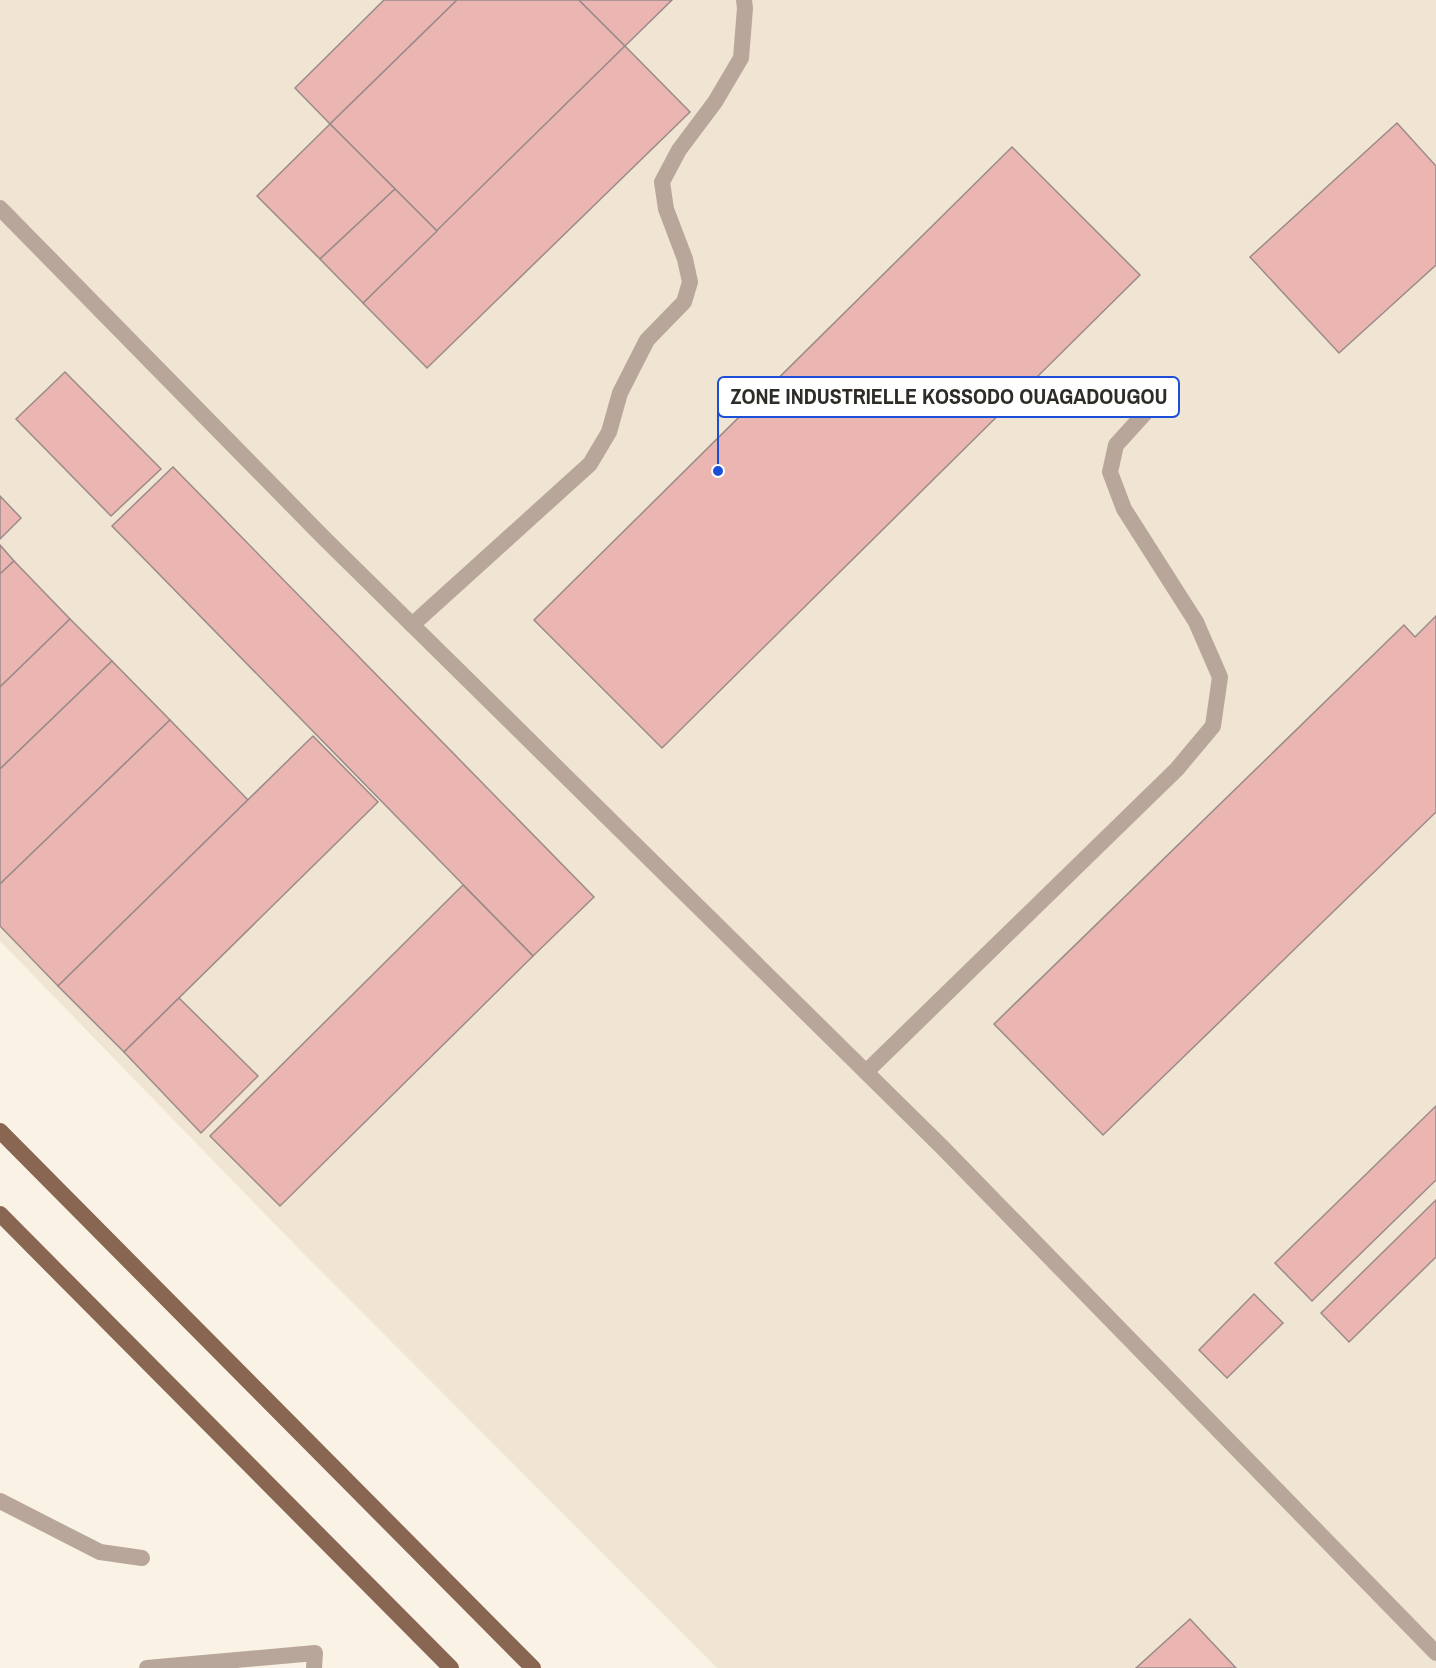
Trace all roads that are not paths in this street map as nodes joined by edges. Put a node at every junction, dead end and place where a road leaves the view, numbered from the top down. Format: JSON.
{"nodes":[{"id":1,"x":744,"y":0,"type":"edge"},
{"id":2,"x":0,"y":207,"type":"edge"},
{"id":3,"x":1165,"y":391,"type":"dead end"},
{"id":4,"x":412,"y":625,"type":"junction"},
{"id":5,"x":866,"y":1072,"type":"junction"},
{"id":6,"x":0,"y":1131,"type":"edge"},
{"id":7,"x":0,"y":1214,"type":"edge"},
{"id":8,"x":0,"y":1500,"type":"edge"},
{"id":9,"x":142,"y":1558,"type":"dead end"},
{"id":10,"x":1436,"y":1653,"type":"edge"},
{"id":11,"x":147,"y":1668,"type":"edge"},
{"id":12,"x":314,"y":1668,"type":"edge"},
{"id":13,"x":451,"y":1668,"type":"edge"},
{"id":14,"x":533,"y":1668,"type":"edge"}],
"edges":[{"from":1,"to":4,"type":"street"},
{"from":2,"to":4,"type":"street"},
{"from":3,"to":5,"type":"street"},
{"from":4,"to":5,"type":"street"},
{"from":5,"to":10,"type":"street"},
{"from":6,"to":14,"type":"main road"},
{"from":7,"to":13,"type":"main road"},
{"from":8,"to":9,"type":"street"},
{"from":11,"to":12,"type":"street"}]}
